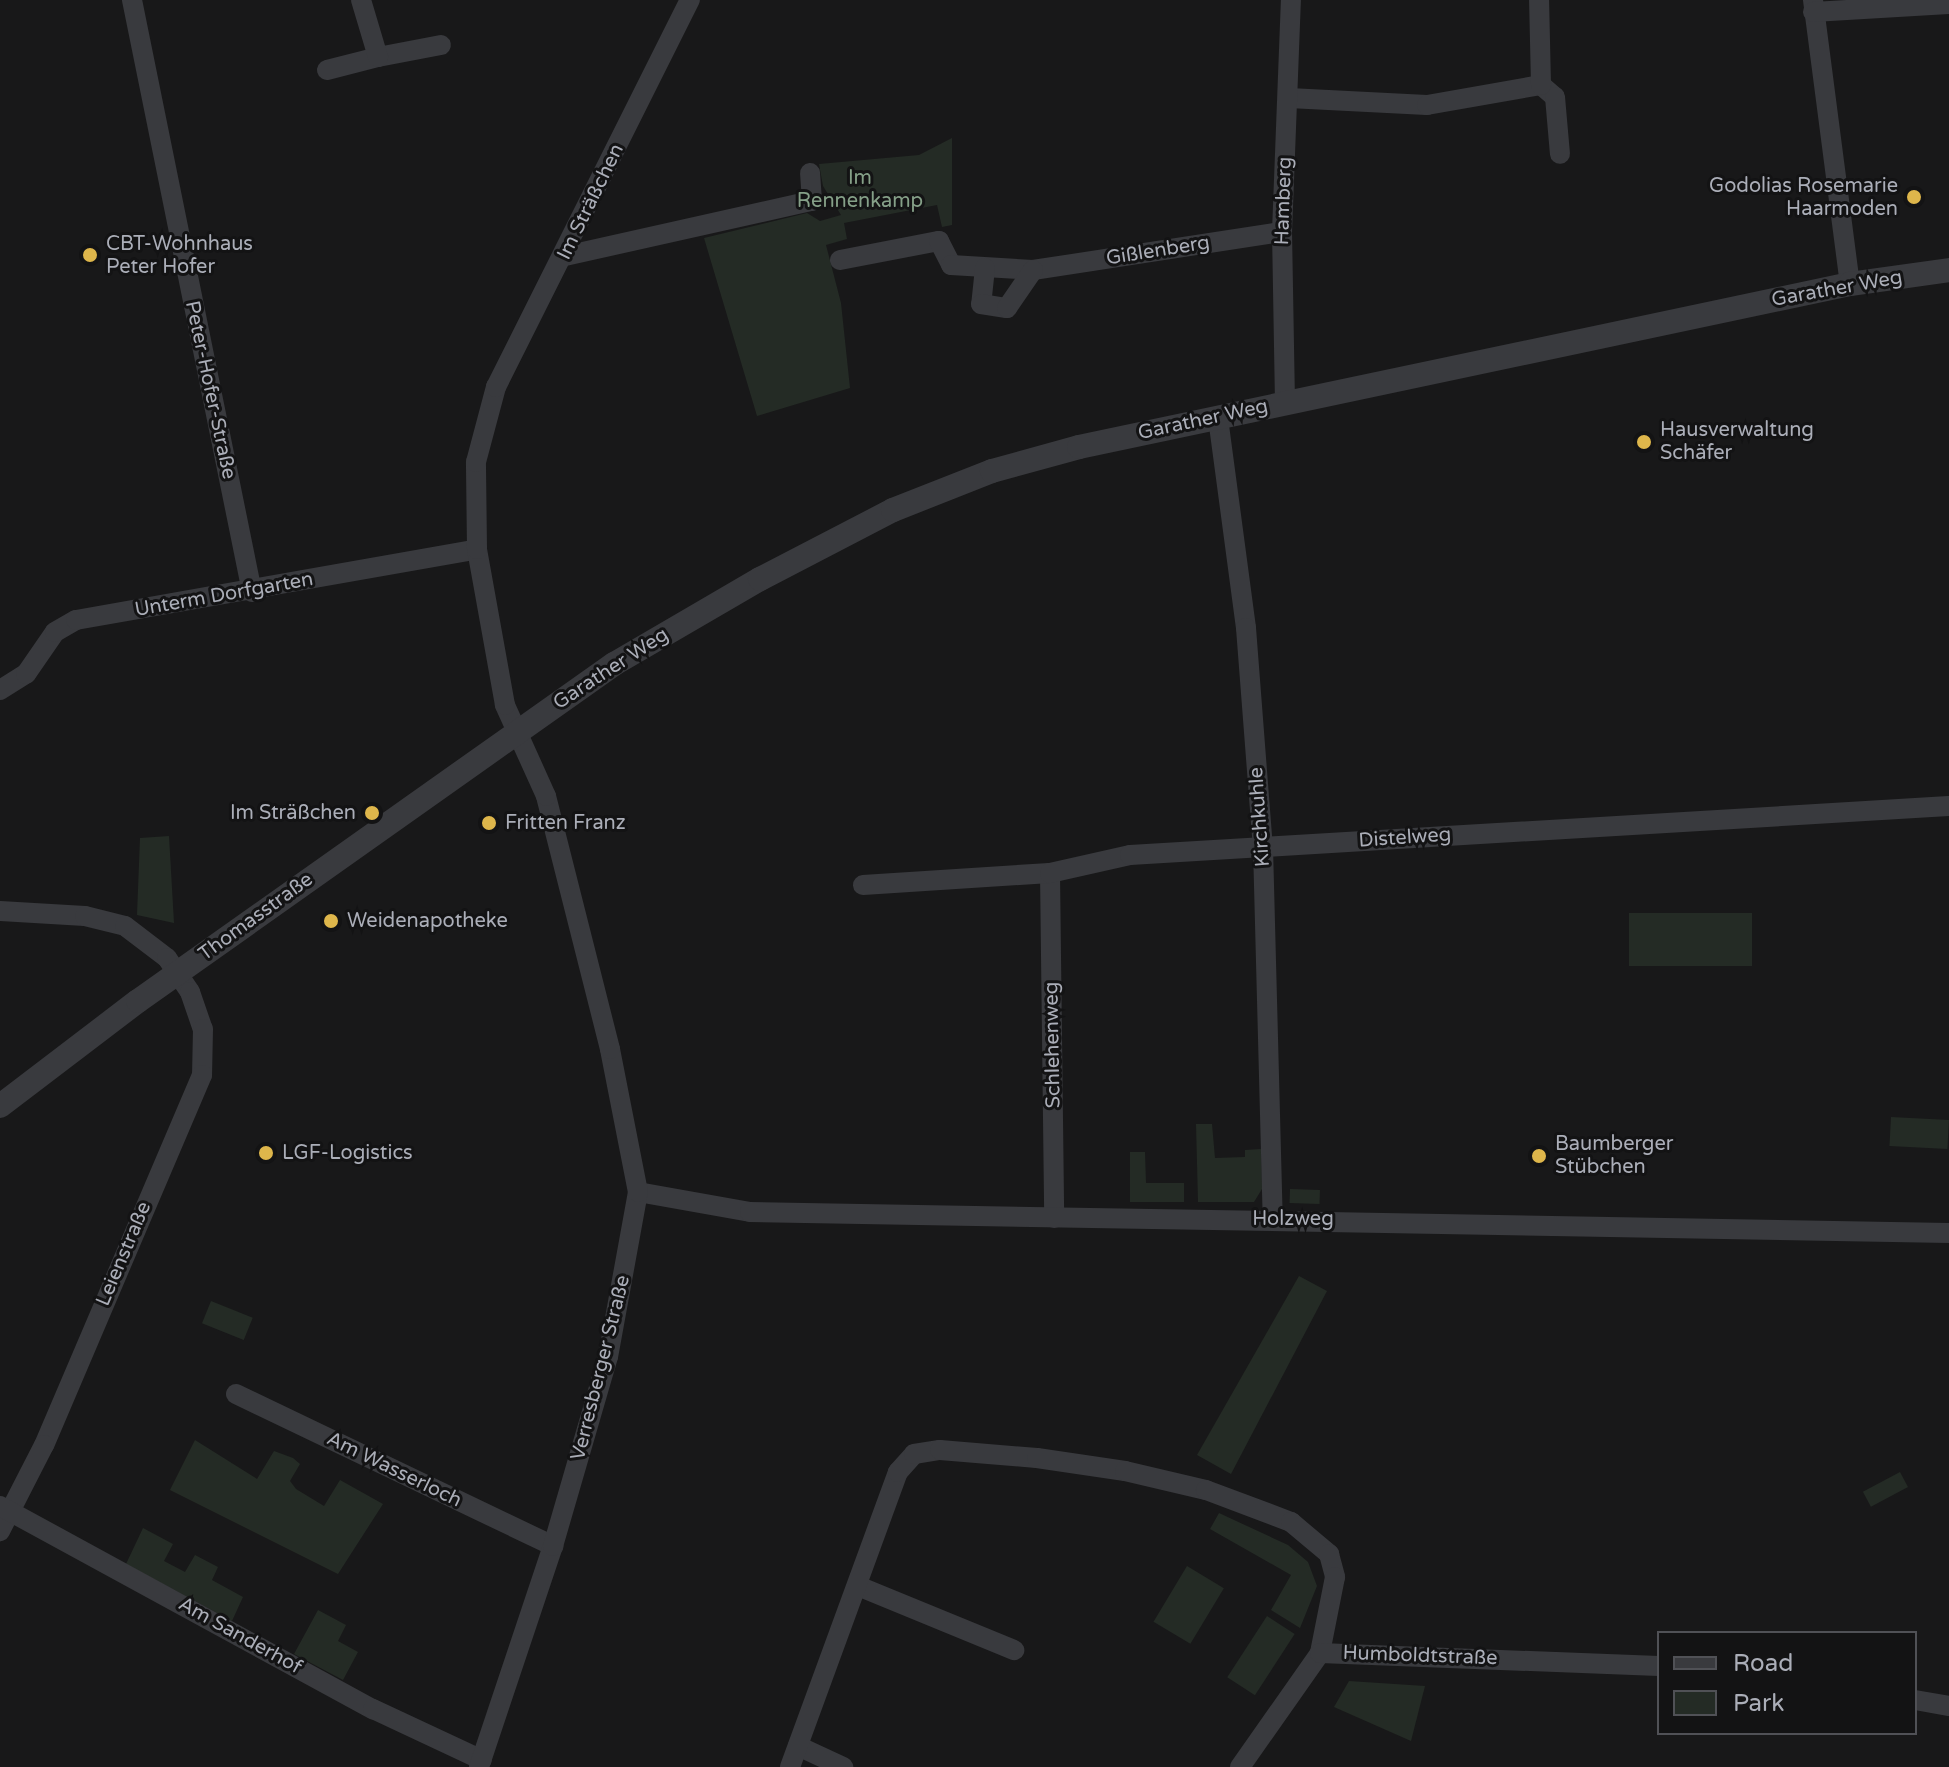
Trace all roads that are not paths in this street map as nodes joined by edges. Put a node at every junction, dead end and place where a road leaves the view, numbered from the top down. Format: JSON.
{"nodes":[{"id":1,"x":132,"y":0,"type":"edge"},
{"id":2,"x":361,"y":0,"type":"edge"},
{"id":3,"x":690,"y":0,"type":"edge"},
{"id":4,"x":1291,"y":0,"type":"edge"},
{"id":5,"x":1539,"y":0,"type":"edge"},
{"id":6,"x":1883,"y":3,"type":"edge"},
{"id":7,"x":1949,"y":4,"type":"edge"},
{"id":8,"x":1813,"y":6,"type":"edge"},
{"id":9,"x":441,"y":45,"type":"dead end"},
{"id":10,"x":378,"y":57,"type":"junction"},
{"id":11,"x":327,"y":70,"type":"dead end"},
{"id":12,"x":1541,"y":85,"type":"junction"},
{"id":13,"x":1289,"y":98,"type":"junction"},
{"id":14,"x":1560,"y":154,"type":"dead end"},
{"id":15,"x":810,"y":173,"type":"dead end"},
{"id":16,"x":1282,"y":232,"type":"junction"},
{"id":17,"x":565,"y":256,"type":"junction"},
{"id":18,"x":840,"y":260,"type":"dead end"},
{"id":19,"x":985,"y":268,"type":"junction"},
{"id":20,"x":1033,"y":270,"type":"junction"},
{"id":21,"x":1949,"y":270,"type":"edge"},
{"id":22,"x":1850,"y":284,"type":"junction"},
{"id":23,"x":1285,"y":403,"type":"junction"},
{"id":24,"x":1218,"y":418,"type":"junction"},
{"id":25,"x":477,"y":549,"type":"junction"},
{"id":26,"x":252,"y":592,"type":"junction"},
{"id":27,"x":0,"y":690,"type":"edge"},
{"id":28,"x":516,"y":732,"type":"junction"},
{"id":29,"x":1949,"y":806,"type":"edge"},
{"id":30,"x":1263,"y":847,"type":"junction"},
{"id":31,"x":1050,"y":873,"type":"junction"},
{"id":32,"x":863,"y":885,"type":"dead end"},
{"id":33,"x":0,"y":911,"type":"edge"},
{"id":34,"x":179,"y":973,"type":"junction"},
{"id":35,"x":0,"y":1106,"type":"edge"},
{"id":36,"x":638,"y":1192,"type":"junction"},
{"id":37,"x":1054,"y":1218,"type":"junction"},
{"id":38,"x":1273,"y":1218,"type":"junction"},
{"id":39,"x":1949,"y":1233,"type":"edge"},
{"id":40,"x":236,"y":1394,"type":"dead end"},
{"id":41,"x":5,"y":1509,"type":"edge"},
{"id":42,"x":0,"y":1531,"type":"edge"},
{"id":43,"x":553,"y":1546,"type":"junction"},
{"id":44,"x":858,"y":1586,"type":"junction"},
{"id":45,"x":1014,"y":1650,"type":"dead end"},
{"id":46,"x":1320,"y":1653,"type":"junction"},
{"id":47,"x":1657,"y":1666,"type":"edge"},
{"id":48,"x":1917,"y":1700,"type":"edge"},
{"id":49,"x":1949,"y":1706,"type":"edge"},
{"id":50,"x":798,"y":1746,"type":"junction"},
{"id":51,"x":480,"y":1763,"type":"edge"},
{"id":52,"x":790,"y":1767,"type":"edge"},
{"id":53,"x":843,"y":1767,"type":"edge"},
{"id":54,"x":1240,"y":1767,"type":"edge"}],
"edges":[{"from":1,"to":26,"type":"street","name":"Peter-Hofer-Straße"},
{"from":2,"to":10,"type":"street"},
{"from":3,"to":17,"type":"street","name":"Im Sträßchen"},
{"from":4,"to":13,"type":"street","name":"Hamberg"},
{"from":5,"to":12,"type":"street"},
{"from":6,"to":7,"type":"street"},
{"from":6,"to":8,"type":"street"},
{"from":8,"to":22,"type":"street"},
{"from":9,"to":10,"type":"street"},
{"from":10,"to":11,"type":"street"},
{"from":12,"to":13,"type":"street"},
{"from":12,"to":14,"type":"street"},
{"from":13,"to":16,"type":"street","name":"Hamberg"},
{"from":15,"to":17,"type":"street"},
{"from":16,"to":20,"type":"street","name":"Gißlenberg"},
{"from":16,"to":23,"type":"street","name":"Hamberg"},
{"from":17,"to":25,"type":"street","name":"Im Sträßchen"},
{"from":18,"to":19,"type":"street","name":"Gißlenberg"},
{"from":19,"to":20,"type":"street","name":"Gißlenberg"},
{"from":19,"to":20,"type":"street"},
{"from":21,"to":22,"type":"street","name":"Garather Weg"},
{"from":22,"to":23,"type":"street","name":"Garather Weg"},
{"from":23,"to":24,"type":"street","name":"Garather Weg"},
{"from":24,"to":28,"type":"street","name":"Garather Weg"},
{"from":24,"to":30,"type":"street","name":"Kirchkuhle"},
{"from":25,"to":26,"type":"street","name":"Unterm Dorfgarten"},
{"from":25,"to":28,"type":"street","name":"Im Sträßchen"},
{"from":26,"to":27,"type":"street","name":"Unterm Dorfgarten"},
{"from":28,"to":34,"type":"street","name":"Thomasstraße"},
{"from":28,"to":36,"type":"street","name":"Verresberger Straße"},
{"from":29,"to":30,"type":"street","name":"Distelweg"},
{"from":30,"to":31,"type":"street","name":"Distelweg"},
{"from":30,"to":38,"type":"street","name":"Kirchkuhle"},
{"from":31,"to":32,"type":"street","name":"Distelweg"},
{"from":31,"to":37,"type":"street","name":"Schlehenweg"},
{"from":33,"to":34,"type":"street"},
{"from":34,"to":35,"type":"street","name":"Thomasstraße"},
{"from":34,"to":41,"type":"street","name":"Leienstraße"},
{"from":36,"to":37,"type":"street","name":"Holzweg"},
{"from":36,"to":43,"type":"street","name":"Verresberger Straße"},
{"from":37,"to":38,"type":"street","name":"Holzweg"},
{"from":38,"to":39,"type":"street","name":"Holzweg"},
{"from":40,"to":43,"type":"street","name":"Am Wasserloch"},
{"from":41,"to":42,"type":"street","name":"Leienstraße"},
{"from":41,"to":51,"type":"street","name":"Am Sanderhof"},
{"from":43,"to":51,"type":"street","name":"Verresberger Straße"},
{"from":44,"to":45,"type":"street"},
{"from":44,"to":46,"type":"street"},
{"from":44,"to":50,"type":"street"},
{"from":46,"to":47,"type":"street","name":"Humboldtstraße"},
{"from":46,"to":54,"type":"street","name":"Humboldtstraße"},
{"from":48,"to":49,"type":"street"},
{"from":50,"to":52,"type":"street"},
{"from":50,"to":53,"type":"street"}]}
